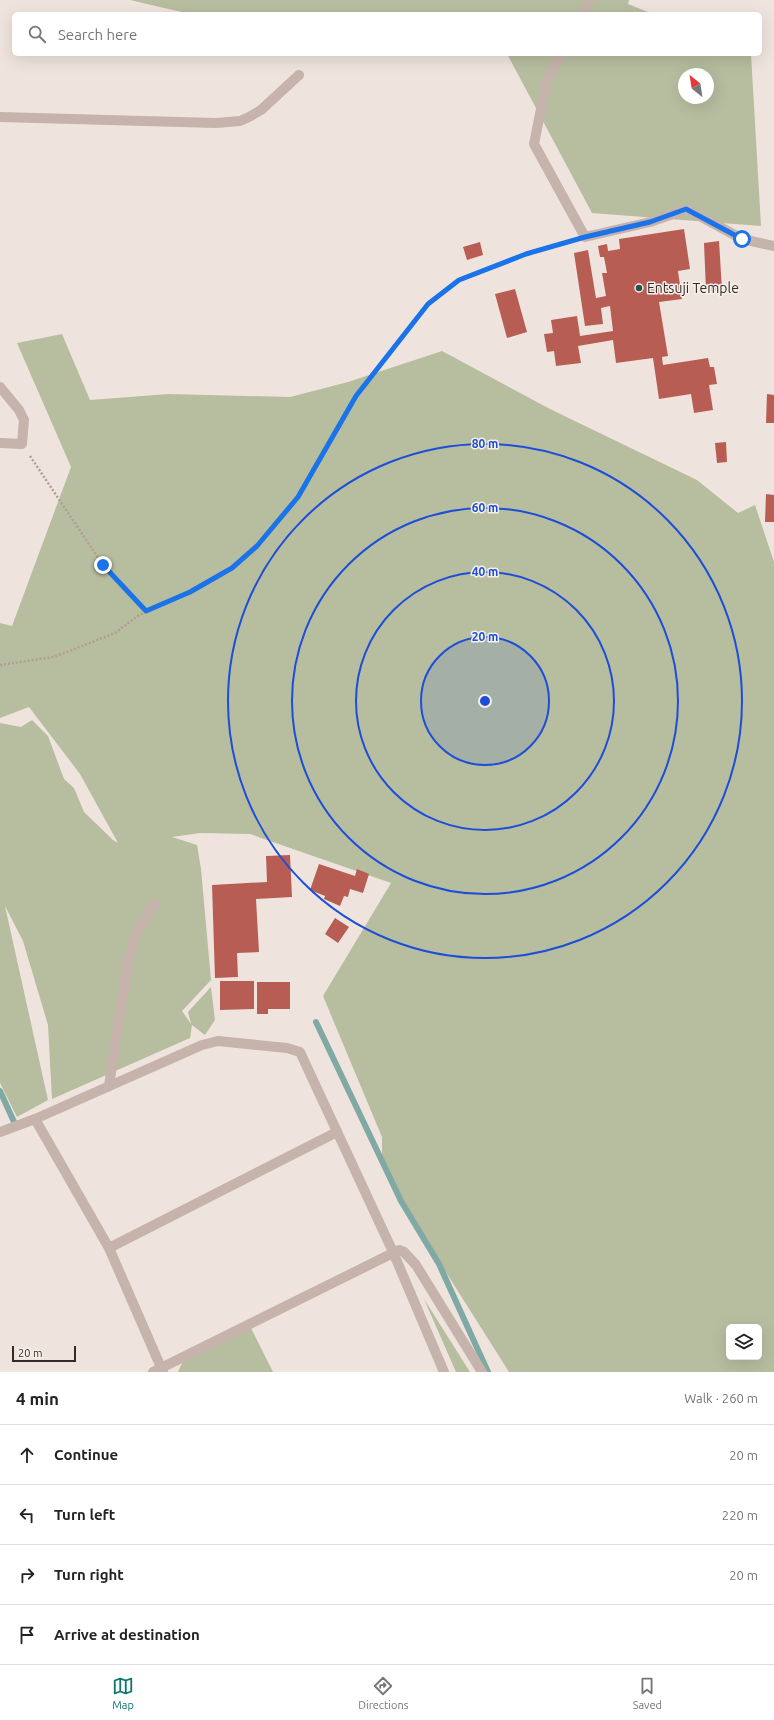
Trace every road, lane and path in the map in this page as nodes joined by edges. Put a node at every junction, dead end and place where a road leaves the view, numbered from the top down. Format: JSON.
{"nodes":[{"id":1,"x":590,"y":0,"type":"edge"},
{"id":2,"x":583,"y":12,"type":"edge"},
{"id":3,"x":559,"y":56,"type":"edge"},
{"id":4,"x":298,"y":75,"type":"dead end"},
{"id":5,"x":0,"y":117,"type":"edge"},
{"id":6,"x":585,"y":237,"type":"junction"},
{"id":7,"x":774,"y":246,"type":"edge"},
{"id":8,"x":0,"y":387,"type":"edge"},
{"id":9,"x":0,"y":443,"type":"edge"},
{"id":10,"x":22,"y":444,"type":"junction"},
{"id":11,"x":146,"y":611,"type":"junction"},
{"id":12,"x":0,"y":665,"type":"edge"},
{"id":13,"x":155,"y":904,"type":"dead end"},
{"id":14,"x":109,"y":1086,"type":"junction"},
{"id":15,"x":35,"y":1119,"type":"junction"},
{"id":16,"x":0,"y":1132,"type":"edge"},
{"id":17,"x":338,"y":1132,"type":"junction"},
{"id":18,"x":109,"y":1248,"type":"junction"},
{"id":19,"x":393,"y":1252,"type":"junction"},
{"id":20,"x":159,"y":1371,"type":"edge"},
{"id":21,"x":444,"y":1372,"type":"edge"},
{"id":22,"x":482,"y":1372,"type":"edge"}],
"edges":[{"from":1,"to":2,"type":"street"},
{"from":3,"to":6,"type":"street"},
{"from":4,"to":5,"type":"street"},
{"from":6,"to":7,"type":"street"},
{"from":6,"to":11,"type":"path"},
{"from":8,"to":10,"type":"street"},
{"from":9,"to":10,"type":"street"},
{"from":10,"to":11,"type":"path"},
{"from":11,"to":12,"type":"path"},
{"from":13,"to":14,"type":"street"},
{"from":14,"to":15,"type":"street"},
{"from":14,"to":17,"type":"street"},
{"from":15,"to":16,"type":"street"},
{"from":15,"to":18,"type":"street"},
{"from":17,"to":18,"type":"street"},
{"from":17,"to":19,"type":"street"},
{"from":18,"to":20,"type":"street"},
{"from":19,"to":20,"type":"street"},
{"from":19,"to":21,"type":"street"},
{"from":19,"to":22,"type":"street"}]}
